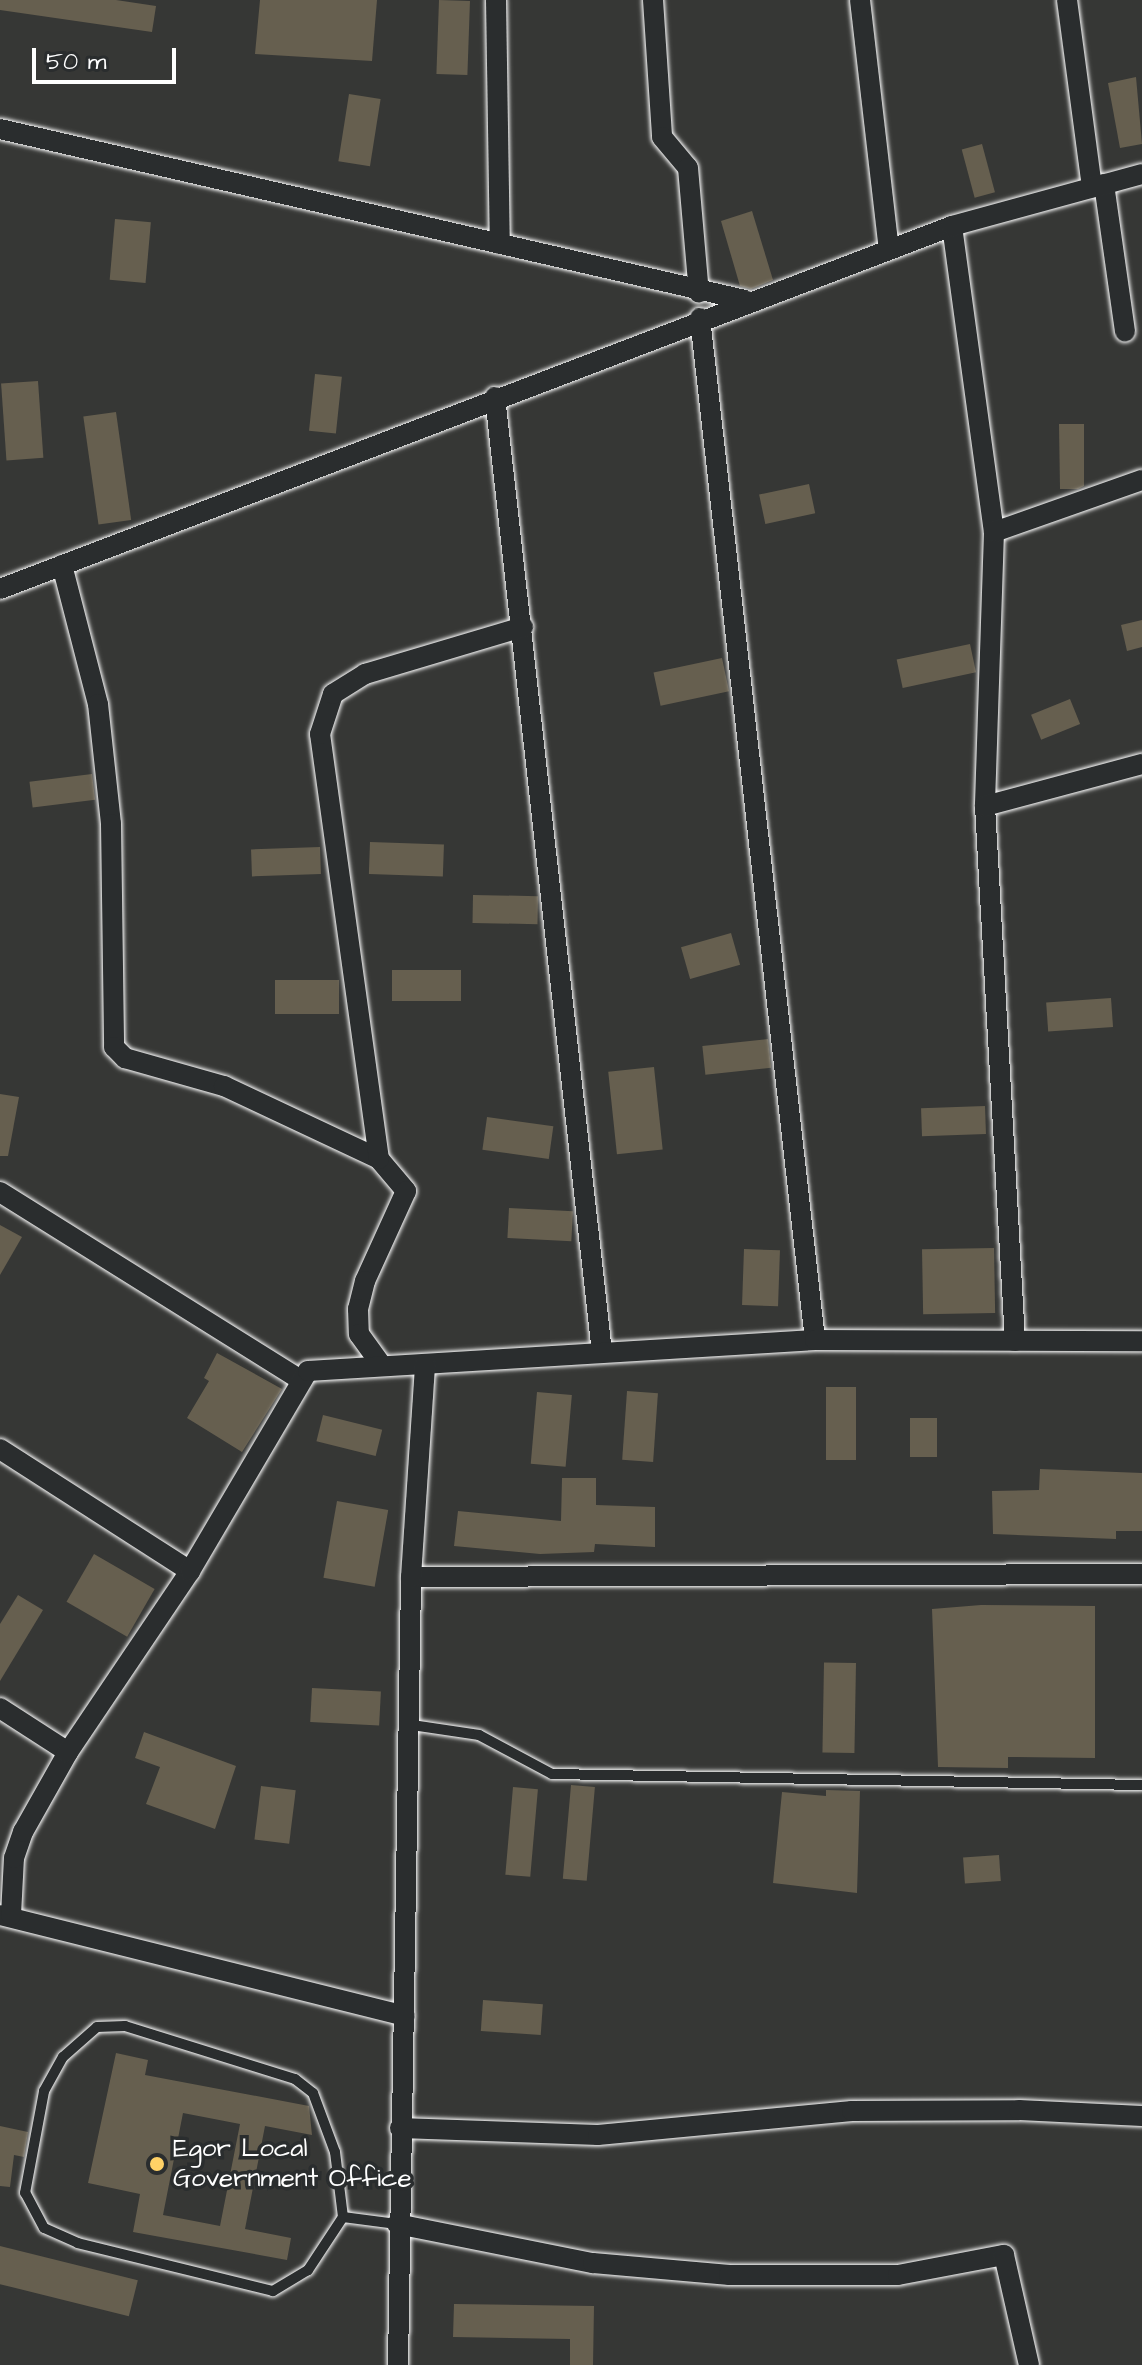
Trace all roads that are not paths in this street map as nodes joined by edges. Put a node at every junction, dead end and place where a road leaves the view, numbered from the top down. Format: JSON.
{"nodes":[{"id":1,"x":496,"y":0,"type":"edge"},
{"id":2,"x":653,"y":0,"type":"edge"},
{"id":3,"x":860,"y":0,"type":"edge"},
{"id":4,"x":1067,"y":0,"type":"edge"},
{"id":5,"x":0,"y":129,"type":"edge"},
{"id":6,"x":1142,"y":174,"type":"edge"},
{"id":7,"x":1098,"y":186,"type":"junction"},
{"id":8,"x":952,"y":226,"type":"junction"},
{"id":9,"x":500,"y":244,"type":"junction"},
{"id":10,"x":889,"y":249,"type":"junction"},
{"id":11,"x":699,"y":293,"type":"junction"},
{"id":12,"x":749,"y":300,"type":"junction"},
{"id":13,"x":700,"y":318,"type":"junction"},
{"id":14,"x":1125,"y":332,"type":"dead end"},
{"id":15,"x":495,"y":397,"type":"junction"},
{"id":16,"x":1142,"y":480,"type":"edge"},
{"id":17,"x":994,"y":532,"type":"junction"},
{"id":18,"x":62,"y":565,"type":"junction"},
{"id":19,"x":0,"y":589,"type":"edge"},
{"id":20,"x":523,"y":627,"type":"junction"},
{"id":21,"x":1142,"y":764,"type":"edge"},
{"id":22,"x":985,"y":806,"type":"junction"},
{"id":23,"x":379,"y":1159,"type":"junction"},
{"id":24,"x":0,"y":1192,"type":"edge"},
{"id":25,"x":815,"y":1340,"type":"junction"},
{"id":26,"x":1015,"y":1341,"type":"junction"},
{"id":27,"x":1142,"y":1341,"type":"edge"},
{"id":28,"x":602,"y":1352,"type":"junction"},
{"id":29,"x":425,"y":1364,"type":"junction"},
{"id":30,"x":382,"y":1366,"type":"junction"},
{"id":31,"x":301,"y":1380,"type":"junction"},
{"id":32,"x":0,"y":1449,"type":"edge"},
{"id":33,"x":190,"y":1571,"type":"junction"},
{"id":34,"x":1142,"y":1574,"type":"edge"},
{"id":35,"x":411,"y":1577,"type":"junction"},
{"id":36,"x":0,"y":1708,"type":"edge"},
{"id":37,"x":412,"y":1725,"type":"junction"},
{"id":38,"x":68,"y":1752,"type":"junction"},
{"id":39,"x":1142,"y":1785,"type":"edge"},
{"id":40,"x":6,"y":1915,"type":"edge"},
{"id":41,"x":405,"y":2016,"type":"junction"},
{"id":42,"x":1142,"y":2116,"type":"edge"},
{"id":43,"x":400,"y":2128,"type":"junction"},
{"id":44,"x":343,"y":2217,"type":"junction"},
{"id":45,"x":397,"y":2224,"type":"junction"},
{"id":46,"x":398,"y":2365,"type":"edge"},
{"id":47,"x":1029,"y":2365,"type":"edge"}],
"edges":[{"from":1,"to":9,"type":"street"},
{"from":2,"to":11,"type":"street"},
{"from":3,"to":10,"type":"street"},
{"from":4,"to":7,"type":"street"},
{"from":5,"to":9,"type":"street"},
{"from":6,"to":7,"type":"street"},
{"from":7,"to":8,"type":"street"},
{"from":7,"to":14,"type":"street"},
{"from":8,"to":10,"type":"street"},
{"from":8,"to":17,"type":"street"},
{"from":9,"to":11,"type":"street"},
{"from":10,"to":12,"type":"street"},
{"from":11,"to":12,"type":"street"},
{"from":12,"to":13,"type":"street"},
{"from":13,"to":15,"type":"street"},
{"from":13,"to":25,"type":"street"},
{"from":15,"to":18,"type":"street"},
{"from":15,"to":20,"type":"street"},
{"from":16,"to":17,"type":"street"},
{"from":17,"to":22,"type":"street"},
{"from":18,"to":19,"type":"street"},
{"from":18,"to":23,"type":"street"},
{"from":20,"to":23,"type":"street"},
{"from":20,"to":28,"type":"street"},
{"from":21,"to":22,"type":"street"},
{"from":22,"to":26,"type":"street"},
{"from":23,"to":30,"type":"street"},
{"from":24,"to":31,"type":"street"},
{"from":25,"to":26,"type":"street"},
{"from":25,"to":28,"type":"street"},
{"from":26,"to":27,"type":"street"},
{"from":28,"to":29,"type":"street"},
{"from":29,"to":30,"type":"street"},
{"from":29,"to":35,"type":"street"},
{"from":30,"to":31,"type":"street"},
{"from":31,"to":33,"type":"street"},
{"from":32,"to":33,"type":"street"},
{"from":33,"to":38,"type":"street"},
{"from":34,"to":35,"type":"street"},
{"from":35,"to":37,"type":"street"},
{"from":36,"to":38,"type":"street"},
{"from":37,"to":39,"type":"lane"},
{"from":37,"to":41,"type":"street"},
{"from":38,"to":40,"type":"street"},
{"from":40,"to":41,"type":"street"},
{"from":41,"to":43,"type":"street"},
{"from":42,"to":43,"type":"street"},
{"from":43,"to":45,"type":"street"},
{"from":44,"to":44,"type":"lane"},
{"from":44,"to":45,"type":"lane"},
{"from":45,"to":46,"type":"street"},
{"from":45,"to":47,"type":"street"}]}
